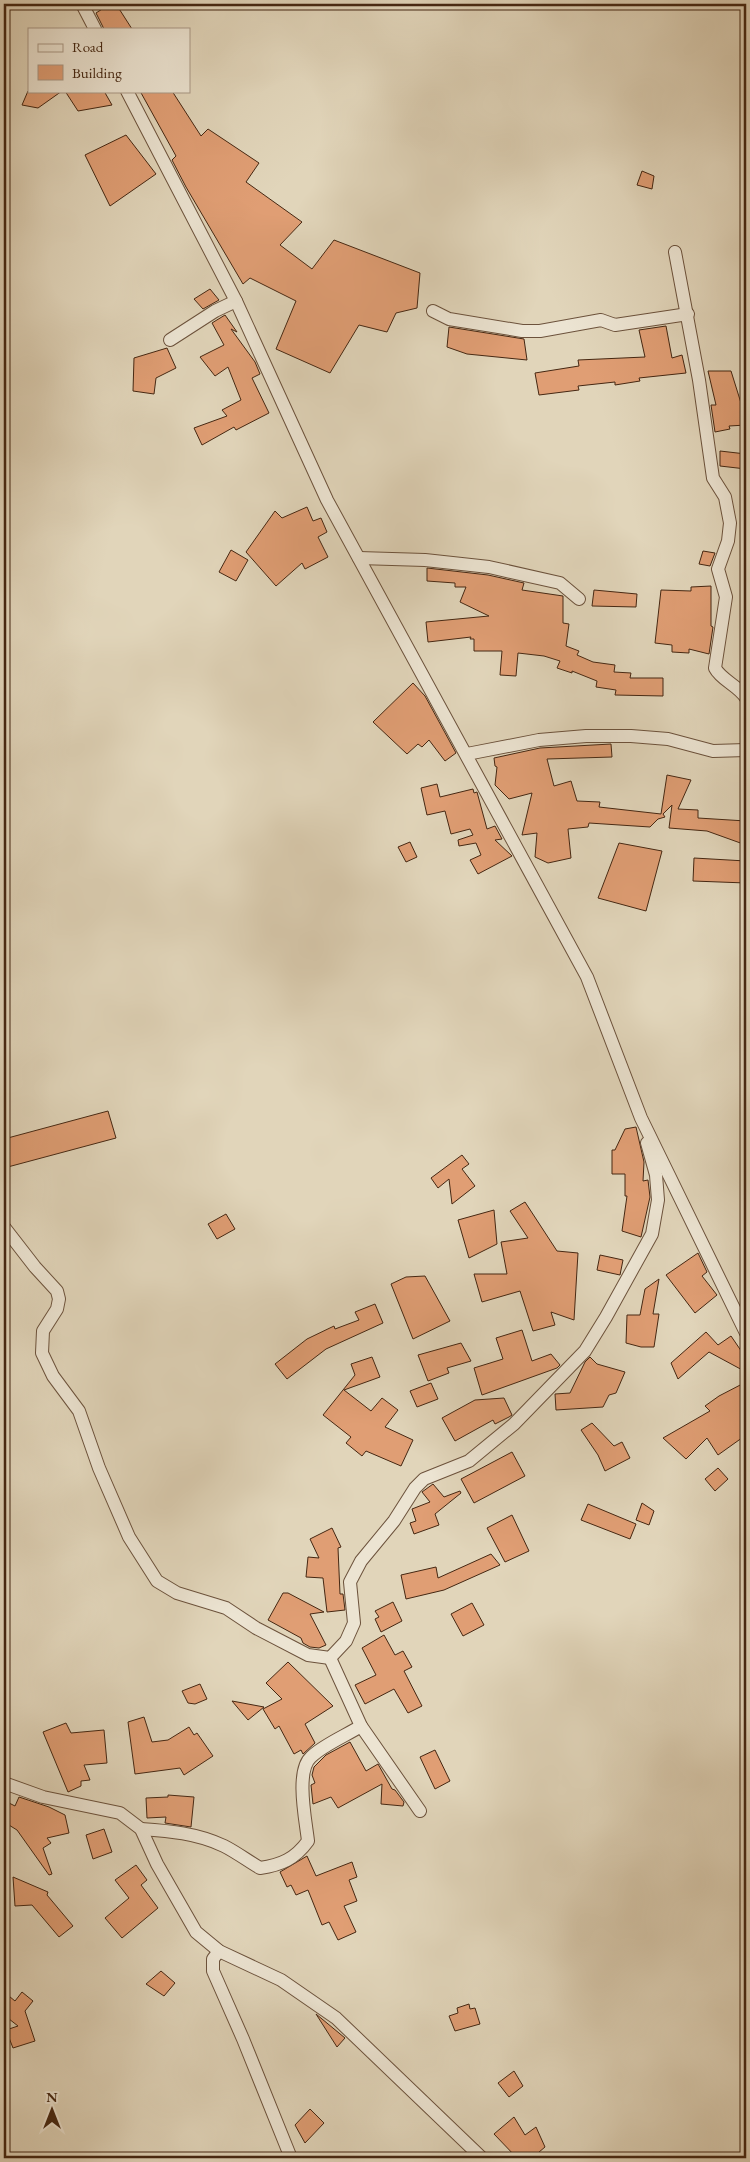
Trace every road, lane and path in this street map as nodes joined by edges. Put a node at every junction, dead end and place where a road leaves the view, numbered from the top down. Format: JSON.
{"nodes":[{"id":1,"x":82,"y":4,"type":"edge"},
{"id":2,"x":94,"y":28,"type":"edge"},
{"id":3,"x":128,"y":92,"type":"edge"},
{"id":4,"x":675,"y":252,"type":"dead end"},
{"id":5,"x":236,"y":301,"type":"junction"},
{"id":6,"x":433,"y":311,"type":"dead end"},
{"id":7,"x":688,"y":314,"type":"junction"},
{"id":8,"x":170,"y":340,"type":"dead end"},
{"id":9,"x":359,"y":558,"type":"junction"},
{"id":10,"x":579,"y":598,"type":"dead end"},
{"id":11,"x":746,"y":698,"type":"edge"},
{"id":12,"x":746,"y":750,"type":"edge"},
{"id":13,"x":467,"y":754,"type":"junction"},
{"id":14,"x":641,"y":1118,"type":"junction"},
{"id":15,"x":4,"y":1227,"type":"edge"},
{"id":16,"x":746,"y":1333,"type":"edge"},
{"id":17,"x":330,"y":1658,"type":"junction"},
{"id":18,"x":361,"y":1726,"type":"junction"},
{"id":19,"x":4,"y":1783,"type":"edge"},
{"id":20,"x":420,"y":1811,"type":"dead end"},
{"id":21,"x":141,"y":1829,"type":"junction"},
{"id":22,"x":218,"y":1951,"type":"junction"},
{"id":23,"x":291,"y":2158,"type":"edge"},
{"id":24,"x":482,"y":2158,"type":"edge"}],
"edges":[{"from":1,"to":2,"type":"street"},
{"from":3,"to":5,"type":"street"},
{"from":4,"to":7,"type":"street"},
{"from":5,"to":8,"type":"street"},
{"from":5,"to":9,"type":"street"},
{"from":6,"to":7,"type":"street"},
{"from":7,"to":11,"type":"street"},
{"from":9,"to":10,"type":"street"},
{"from":9,"to":13,"type":"street"},
{"from":12,"to":13,"type":"street"},
{"from":13,"to":14,"type":"street"},
{"from":14,"to":16,"type":"street"},
{"from":14,"to":17,"type":"street"},
{"from":15,"to":17,"type":"street"},
{"from":17,"to":18,"type":"street"},
{"from":18,"to":20,"type":"street"},
{"from":18,"to":21,"type":"street"},
{"from":19,"to":21,"type":"street"},
{"from":21,"to":22,"type":"street"},
{"from":22,"to":23,"type":"street"},
{"from":22,"to":24,"type":"street"}]}
